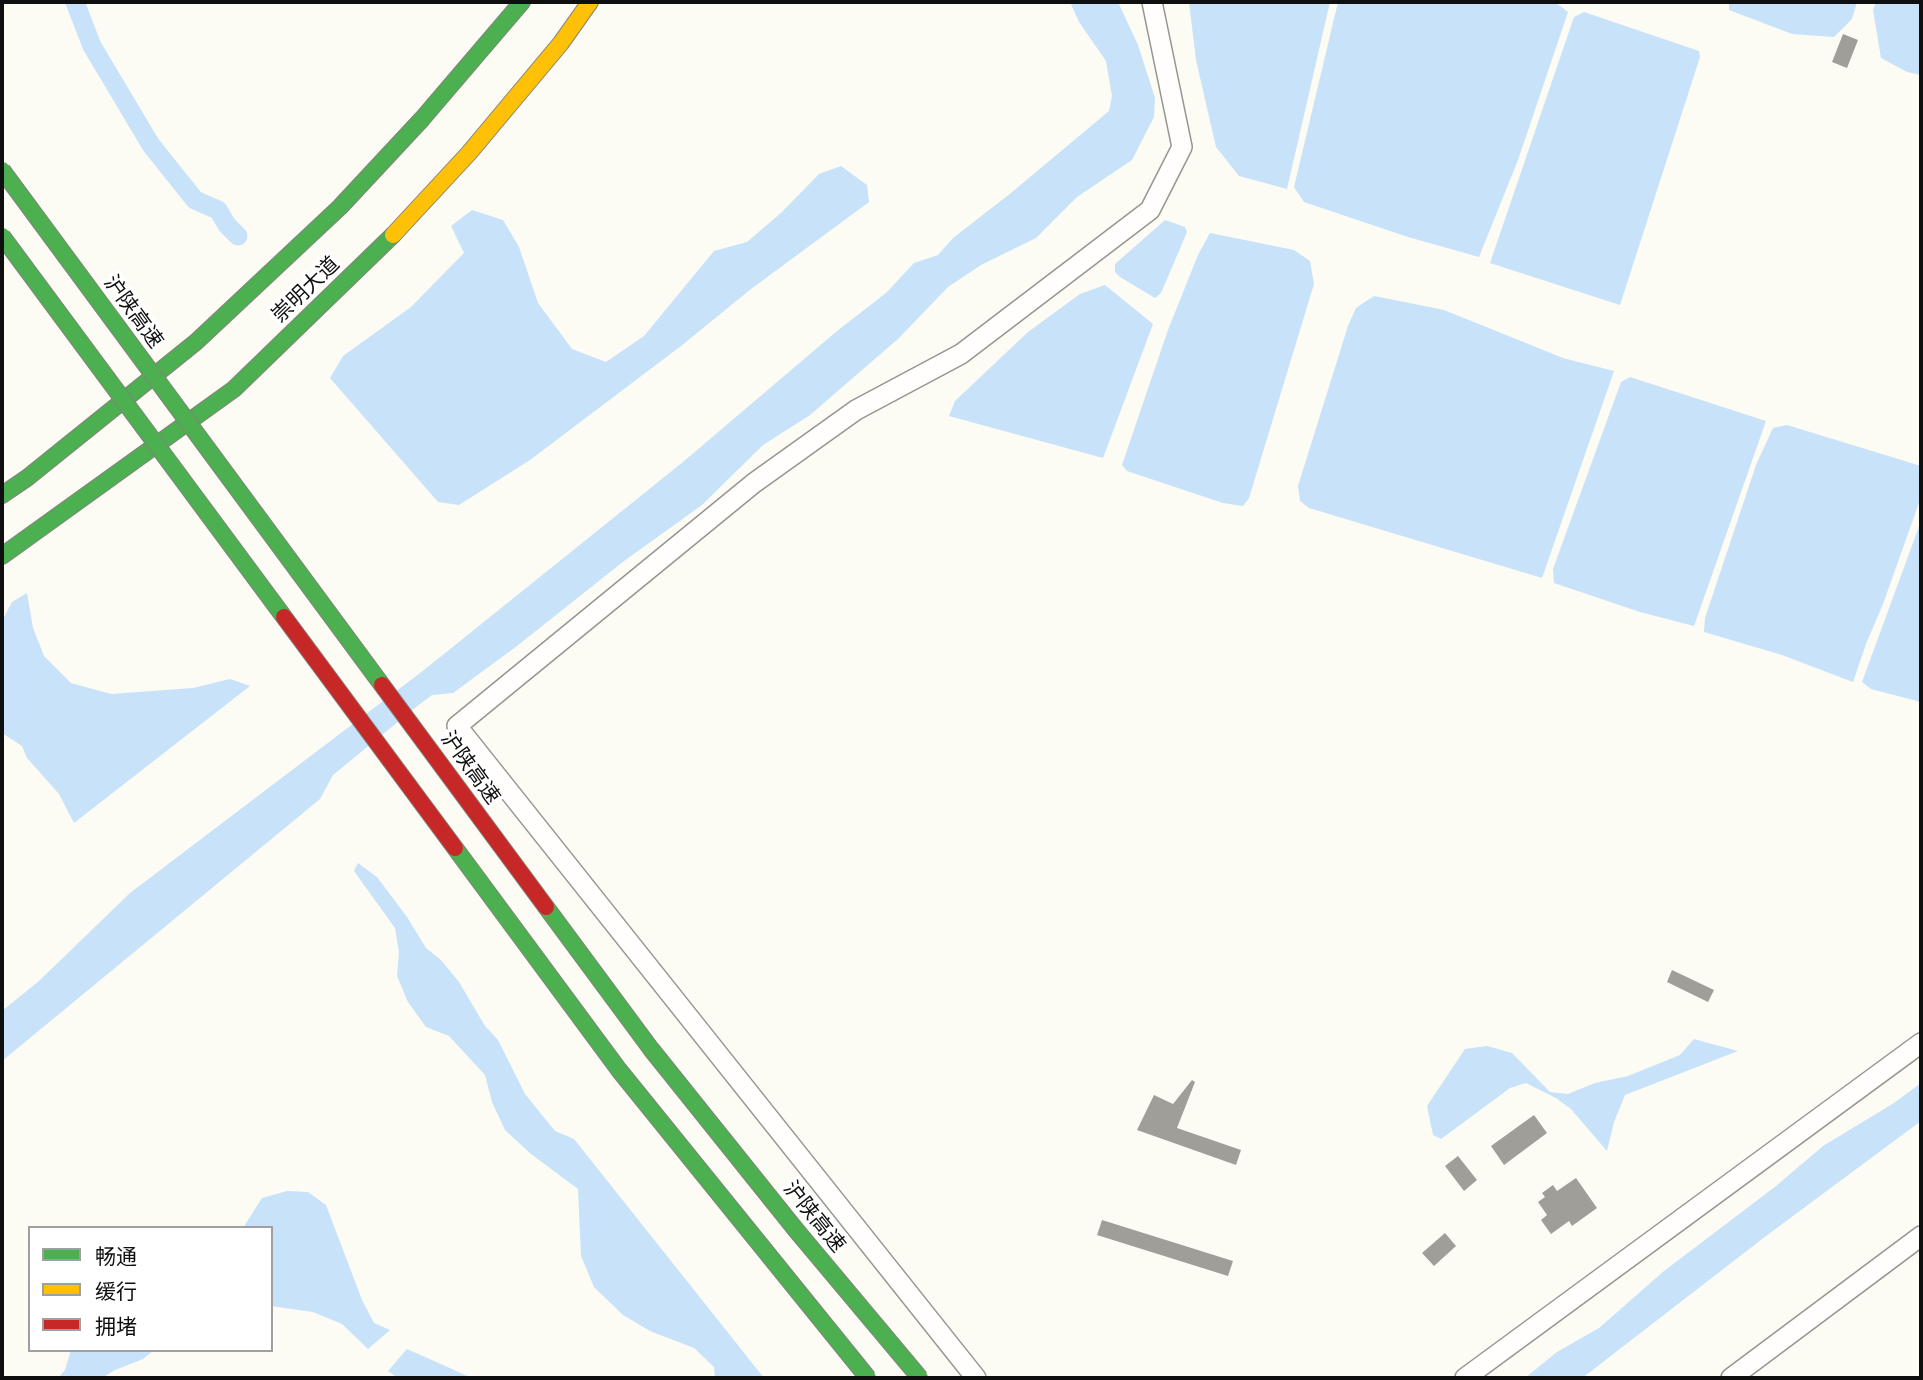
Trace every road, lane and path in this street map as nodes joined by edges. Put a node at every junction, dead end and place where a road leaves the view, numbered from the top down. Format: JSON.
{"nodes":[{"id":1,"x":522,"y":2,"type":"edge"},
{"id":2,"x":590,"y":2,"type":"edge"},
{"id":3,"x":1152,"y":2,"type":"edge"},
{"id":4,"x":2,"y":170,"type":"edge"},
{"id":5,"x":2,"y":236,"type":"edge"},
{"id":6,"x":2,"y":495,"type":"edge"},
{"id":7,"x":2,"y":556,"type":"edge"},
{"id":8,"x":1921,"y":1043,"type":"edge"},
{"id":9,"x":1921,"y":1236,"type":"edge"},
{"id":10,"x":869,"y":1378,"type":"edge"},
{"id":11,"x":920,"y":1378,"type":"edge"},
{"id":12,"x":976,"y":1378,"type":"edge"},
{"id":13,"x":1465,"y":1378,"type":"edge"},
{"id":14,"x":1731,"y":1378,"type":"edge"}],
"edges":[{"from":1,"to":6,"type":"main road","name":"崇明大道"},
{"from":2,"to":7,"type":"main road","name":"崇明大道"},
{"from":3,"to":12,"type":"street"},
{"from":4,"to":11,"type":"main road","name":"沪陕高速","bridge":true},
{"from":5,"to":10,"type":"main road","bridge":true},
{"from":8,"to":13,"type":"street"},
{"from":9,"to":14,"type":"street"}]}
